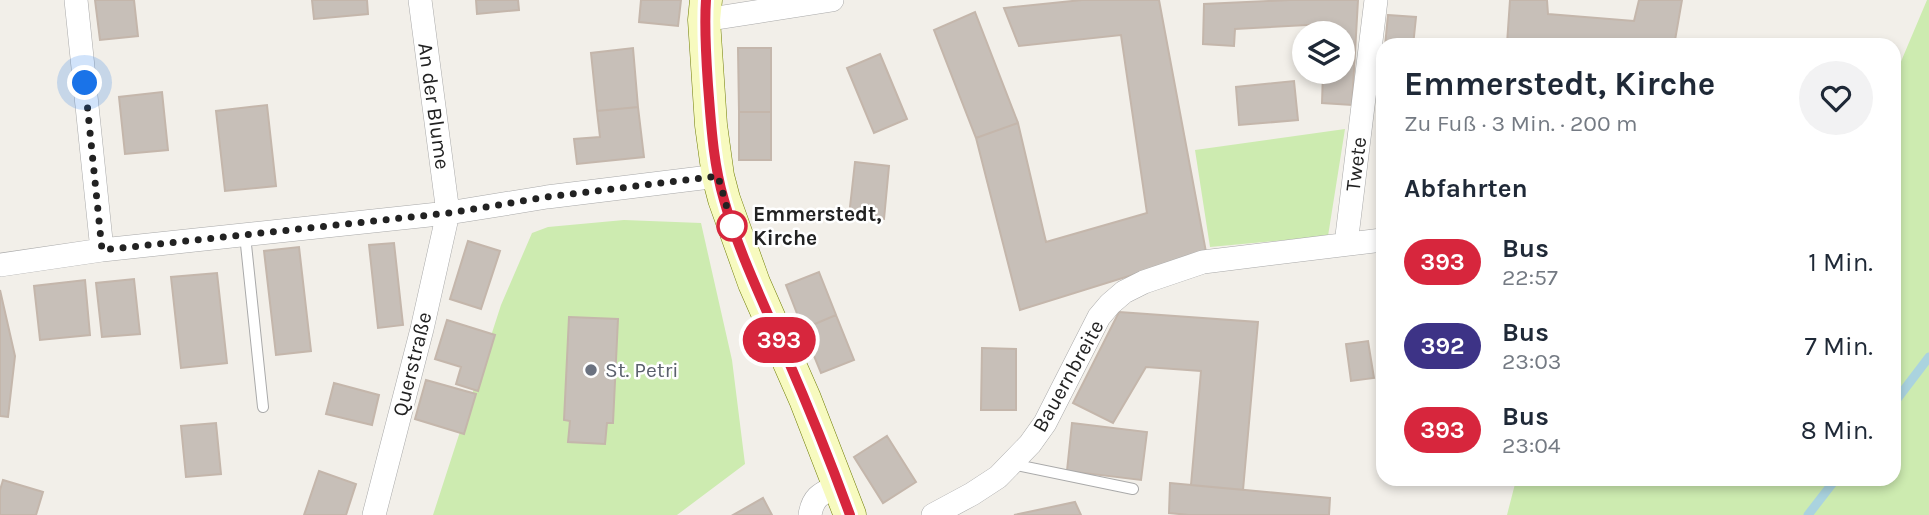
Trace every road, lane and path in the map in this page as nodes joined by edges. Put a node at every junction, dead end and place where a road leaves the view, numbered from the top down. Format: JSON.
{"nodes":[{"id":1,"x":76,"y":0,"type":"edge"},
{"id":2,"x":420,"y":0,"type":"edge"},
{"id":3,"x":832,"y":0,"type":"edge"},
{"id":4,"x":1376,"y":0,"type":"edge"},
{"id":5,"x":705,"y":10,"type":"edge"},
{"id":6,"x":718,"y":176,"type":"junction"},
{"id":7,"x":449,"y":213,"type":"junction"},
{"id":8,"x":245,"y":234,"type":"junction"},
{"id":9,"x":1376,"y":241,"type":"edge"},
{"id":10,"x":1346,"y":244,"type":"junction"},
{"id":11,"x":102,"y":250,"type":"junction"},
{"id":12,"x":0,"y":265,"type":"edge"},
{"id":13,"x":263,"y":407,"type":"dead end"},
{"id":14,"x":1010,"y":464,"type":"junction"},
{"id":15,"x":839,"y":485,"type":"junction"},
{"id":16,"x":1133,"y":489,"type":"dead end"},
{"id":17,"x":374,"y":515,"type":"edge"},
{"id":18,"x":810,"y":515,"type":"edge"},
{"id":19,"x":850,"y":515,"type":"edge"},
{"id":20,"x":933,"y":515,"type":"edge"}],
"edges":[{"from":1,"to":11,"type":"street"},
{"from":2,"to":7,"type":"street","name":"An der Blume"},
{"from":3,"to":5,"type":"street"},
{"from":4,"to":10,"type":"street","name":"Twete"},
{"from":5,"to":6,"type":"main road"},
{"from":6,"to":7,"type":"street"},
{"from":6,"to":15,"type":"main road"},
{"from":7,"to":8,"type":"street"},
{"from":7,"to":17,"type":"street","name":"Querstraße"},
{"from":8,"to":11,"type":"street"},
{"from":8,"to":13,"type":"lane"},
{"from":9,"to":10,"type":"street","name":"Bauernbreite"},
{"from":10,"to":14,"type":"street","name":"Bauernbreite"},
{"from":11,"to":12,"type":"street"},
{"from":14,"to":16,"type":"lane"},
{"from":14,"to":20,"type":"street","name":"Bauernbreite"},
{"from":15,"to":18,"type":"street"},
{"from":15,"to":19,"type":"main road"}]}
